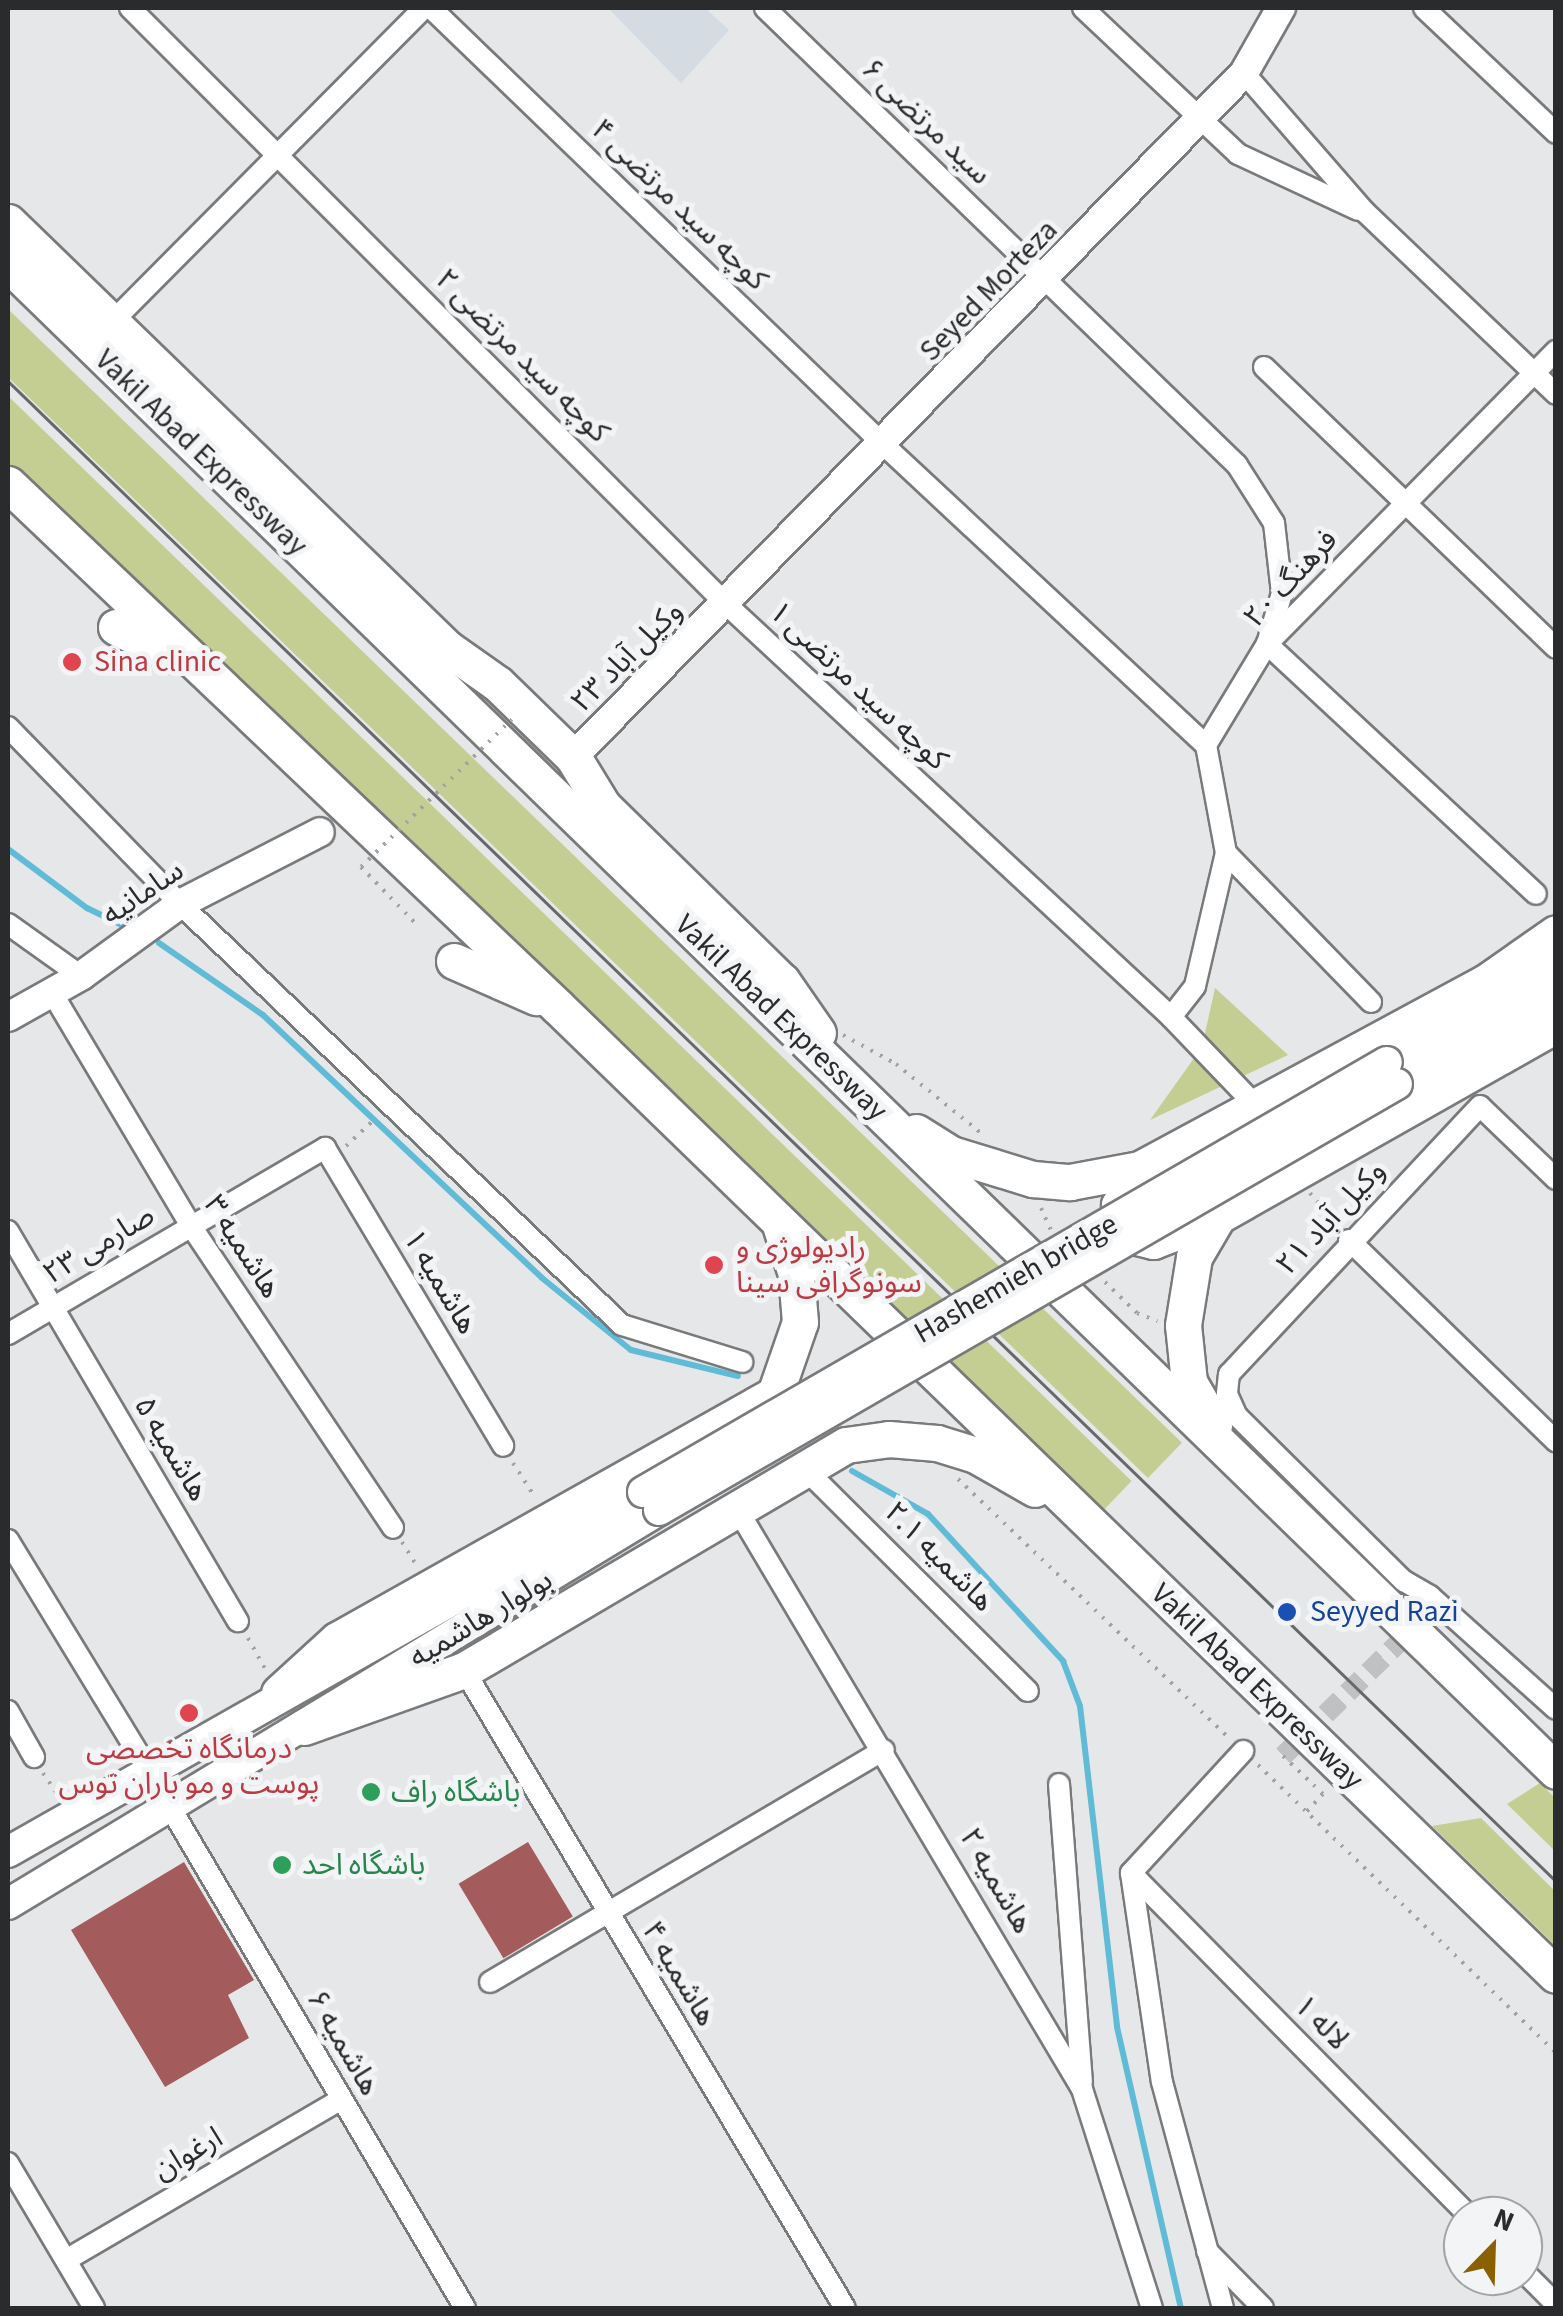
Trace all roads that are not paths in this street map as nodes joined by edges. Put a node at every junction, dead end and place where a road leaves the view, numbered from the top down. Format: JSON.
{"nodes":[{"id":1,"x":130,"y":8,"type":"edge"},
{"id":2,"x":428,"y":8,"type":"edge"},
{"id":3,"x":764,"y":8,"type":"edge"},
{"id":4,"x":1084,"y":8,"type":"edge"},
{"id":5,"x":1282,"y":8,"type":"edge"},
{"id":6,"x":1424,"y":8,"type":"edge"},
{"id":7,"x":1244,"y":73,"type":"junction"},
{"id":8,"x":1199,"y":120,"type":"junction"},
{"id":9,"x":1556,"y":133,"type":"edge"},
{"id":10,"x":275,"y":151,"type":"junction"},
{"id":11,"x":1365,"y":212,"type":"junction"},
{"id":12,"x":8,"y":222,"type":"edge"},
{"id":13,"x":8,"y":264,"type":"edge"},
{"id":14,"x":1045,"y":280,"type":"junction"},
{"id":15,"x":113,"y":321,"type":"junction"},
{"id":16,"x":1556,"y":351,"type":"edge"},
{"id":17,"x":1264,"y":367,"type":"dead end"},
{"id":18,"x":1534,"y":373,"type":"junction"},
{"id":19,"x":1556,"y":394,"type":"edge"},
{"id":20,"x":885,"y":446,"type":"junction"},
{"id":21,"x":8,"y":484,"type":"edge"},
{"id":22,"x":1404,"y":504,"type":"junction"},
{"id":23,"x":726,"y":604,"type":"junction"},
{"id":24,"x":116,"y":627,"type":"dead end"},
{"id":25,"x":1549,"y":642,"type":"edge"},
{"id":26,"x":1267,"y":644,"type":"junction"},
{"id":27,"x":205,"y":671,"type":"junction"},
{"id":28,"x":8,"y":727,"type":"edge"},
{"id":29,"x":1206,"y":744,"type":"junction"},
{"id":30,"x":573,"y":756,"type":"junction"},
{"id":31,"x":320,"y":832,"type":"dead end"},
{"id":32,"x":1226,"y":853,"type":"junction"},
{"id":33,"x":1536,"y":894,"type":"dead end"},
{"id":34,"x":180,"y":904,"type":"junction"},
{"id":35,"x":8,"y":924,"type":"edge"},
{"id":36,"x":1556,"y":932,"type":"edge"},
{"id":37,"x":1556,"y":958,"type":"edge"},
{"id":38,"x":454,"y":961,"type":"dead end"},
{"id":39,"x":80,"y":976,"type":"junction"},
{"id":40,"x":52,"y":991,"type":"junction"},
{"id":41,"x":1556,"y":992,"type":"edge"},
{"id":42,"x":1371,"y":1002,"type":"dead end"},
{"id":43,"x":558,"y":1007,"type":"junction"},
{"id":44,"x":8,"y":1017,"type":"edge"},
{"id":45,"x":1171,"y":1017,"type":"junction"},
{"id":46,"x":1556,"y":1025,"type":"edge"},
{"id":47,"x":1392,"y":1073,"type":"junction"},
{"id":48,"x":864,"y":1099,"type":"junction"},
{"id":49,"x":1255,"y":1105,"type":"junction"},
{"id":50,"x":328,"y":1154,"type":"joint"},
{"id":51,"x":1140,"y":1169,"type":"junction"},
{"id":52,"x":1556,"y":1179,"type":"edge"},
{"id":53,"x":1218,"y":1216,"type":"junction"},
{"id":54,"x":780,"y":1222,"type":"junction"},
{"id":55,"x":190,"y":1226,"type":"junction"},
{"id":56,"x":8,"y":1231,"type":"edge"},
{"id":57,"x":1349,"y":1240,"type":"junction"},
{"id":58,"x":53,"y":1308,"type":"junction"},
{"id":59,"x":8,"y":1334,"type":"edge"},
{"id":60,"x":742,"y":1362,"type":"dead end"},
{"id":61,"x":775,"y":1394,"type":"junction"},
{"id":62,"x":1556,"y":1442,"type":"edge"},
{"id":63,"x":503,"y":1446,"type":"road end"},
{"id":64,"x":846,"y":1446,"type":"junction"},
{"id":65,"x":1236,"y":1465,"type":"junction"},
{"id":66,"x":804,"y":1468,"type":"junction"},
{"id":67,"x":651,"y":1501,"type":"junction"},
{"id":68,"x":736,"y":1507,"type":"junction"},
{"id":69,"x":1082,"y":1516,"type":"junction"},
{"id":70,"x":393,"y":1528,"type":"road end"},
{"id":71,"x":8,"y":1540,"type":"edge"},
{"id":72,"x":238,"y":1620,"type":"road end"},
{"id":73,"x":464,"y":1670,"type":"junction"},
{"id":74,"x":1028,"y":1691,"type":"dead end"},
{"id":75,"x":279,"y":1693,"type":"junction"},
{"id":76,"x":1554,"y":1705,"type":"edge"},
{"id":77,"x":8,"y":1711,"type":"edge"},
{"id":78,"x":304,"y":1728,"type":"junction"},
{"id":79,"x":884,"y":1750,"type":"junction"},
{"id":80,"x":1243,"y":1750,"type":"dead end"},
{"id":81,"x":34,"y":1756,"type":"road end"},
{"id":82,"x":148,"y":1769,"type":"junction"},
{"id":83,"x":1556,"y":1771,"type":"edge"},
{"id":84,"x":1059,"y":1784,"type":"dead end"},
{"id":85,"x":170,"y":1807,"type":"junction"},
{"id":86,"x":8,"y":1852,"type":"edge"},
{"id":87,"x":1131,"y":1872,"type":"junction"},
{"id":88,"x":8,"y":1904,"type":"edge"},
{"id":89,"x":608,"y":1914,"type":"junction"},
{"id":90,"x":1556,"y":1975,"type":"edge"},
{"id":91,"x":490,"y":1982,"type":"dead end"},
{"id":92,"x":1082,"y":2089,"type":"junction"},
{"id":93,"x":341,"y":2099,"type":"junction"},
{"id":94,"x":8,"y":2163,"type":"edge"},
{"id":95,"x":1449,"y":2196,"type":"edge"},
{"id":96,"x":1206,"y":2250,"type":"junction"},
{"id":97,"x":66,"y":2260,"type":"junction"},
{"id":98,"x":94,"y":2308,"type":"edge"},
{"id":99,"x":465,"y":2308,"type":"edge"},
{"id":100,"x":845,"y":2308,"type":"edge"},
{"id":101,"x":1152,"y":2308,"type":"edge"},
{"id":102,"x":1223,"y":2308,"type":"edge"},
{"id":103,"x":1263,"y":2308,"type":"edge"}],
"edges":[{"from":1,"to":10,"type":"street","name":"کوچه سید مرتضی ۲"},
{"from":2,"to":10,"type":"street"},
{"from":2,"to":20,"type":"street","name":"کوچه سید مرتضی ۴"},
{"from":3,"to":14,"type":"street","name":"سید مرتضی ۶"},
{"from":4,"to":8,"type":"street"},
{"from":5,"to":7,"type":"street","name":"Seyed Morteza"},
{"from":6,"to":9,"type":"street"},
{"from":7,"to":8,"type":"street","name":"Seyed Morteza"},
{"from":7,"to":11,"type":"street"},
{"from":8,"to":11,"type":"street"},
{"from":8,"to":14,"type":"street","name":"Seyed Morteza"},
{"from":10,"to":15,"type":"street"},
{"from":10,"to":23,"type":"street","name":"کوچه سید مرتضی ۲"},
{"from":11,"to":18,"type":"street"},
{"from":12,"to":15,"type":"highway"},
{"from":13,"to":48,"type":"highway","name":"Vakil Abad Expressway"},
{"from":14,"to":20,"type":"street","name":"Seyed Morteza"},
{"from":14,"to":26,"type":"street","name":"سید مرتضی ۶"},
{"from":15,"to":30,"type":"highway"},
{"from":16,"to":18,"type":"street","name":"فرهنگ ۲۰"},
{"from":17,"to":22,"type":"street"},
{"from":18,"to":19,"type":"street"},
{"from":18,"to":22,"type":"street","name":"فرهنگ ۲۰"},
{"from":20,"to":23,"type":"street","name":"Seyed Morteza"},
{"from":20,"to":29,"type":"street","name":"کوچه سید مرتضی ۴"},
{"from":21,"to":27,"type":"highway","name":"Vakil Abad Expressway"},
{"from":22,"to":25,"type":"street"},
{"from":22,"to":26,"type":"street","name":"فرهنگ ۲۰"},
{"from":23,"to":30,"type":"street","name":"۲۳ وکیل آباد"},
{"from":23,"to":45,"type":"street","name":"کوچه سید مرتضی ۱"},
{"from":24,"to":27,"type":"highway"},
{"from":26,"to":29,"type":"street","name":"فرهنگ ۲۰"},
{"from":26,"to":33,"type":"street"},
{"from":27,"to":43,"type":"highway","name":"Vakil Abad Expressway"},
{"from":28,"to":34,"type":"street"},
{"from":29,"to":32,"type":"street"},
{"from":30,"to":48,"type":"highway"},
{"from":31,"to":34,"type":"street","name":"سامانیه"},
{"from":32,"to":42,"type":"street"},
{"from":32,"to":45,"type":"street"},
{"from":34,"to":39,"type":"street","name":"سامانیه"},
{"from":34,"to":60,"type":"street"},
{"from":35,"to":39,"type":"street"},
{"from":36,"to":49,"type":"highway"},
{"from":37,"to":47,"type":"main road"},
{"from":38,"to":43,"type":"highway"},
{"from":39,"to":40,"type":"street","name":"سامانیه"},
{"from":40,"to":44,"type":"street","name":"سامانیه"},
{"from":40,"to":55,"type":"street","name":"هاشمیه ۳"},
{"from":41,"to":47,"type":"main road"},
{"from":43,"to":54,"type":"highway","name":"Vakil Abad Expressway"},
{"from":45,"to":49,"type":"street","name":"کوچه سید مرتضی ۱"},
{"from":46,"to":53,"type":"highway"},
{"from":47,"to":67,"type":"main road","name":"Hashemieh bridge","bridge":true},
{"from":48,"to":51,"type":"highway"},
{"from":48,"to":65,"type":"highway","name":"Vakil Abad Expressway"},
{"from":49,"to":51,"type":"highway"},
{"from":50,"to":55,"type":"street","name":"صارمی ۲۳"},
{"from":50,"to":63,"type":"street","name":"هاشمیه ۱"},
{"from":51,"to":53,"type":"highway"},
{"from":52,"to":57,"type":"street","name":"۲۱ وکیل آباد"},
{"from":53,"to":65,"type":"highway"},
{"from":54,"to":61,"type":"highway"},
{"from":54,"to":69,"type":"highway","name":"Vakil Abad Expressway"},
{"from":55,"to":58,"type":"street","name":"صارمی ۲۳"},
{"from":55,"to":70,"type":"street","name":"هاشمیه ۳"},
{"from":56,"to":58,"type":"street","name":"هاشمیه ۵"},
{"from":57,"to":62,"type":"street"},
{"from":57,"to":76,"type":"street","name":"۲۱ وکیل آباد"},
{"from":58,"to":59,"type":"street","name":"صارمی ۲۳"},
{"from":58,"to":72,"type":"street","name":"هاشمیه ۵"},
{"from":61,"to":64,"type":"highway"},
{"from":61,"to":75,"type":"highway"},
{"from":64,"to":66,"type":"highway"},
{"from":64,"to":69,"type":"highway"},
{"from":65,"to":83,"type":"highway","name":"Vakil Abad Expressway"},
{"from":66,"to":68,"type":"highway"},
{"from":66,"to":74,"type":"street","name":"هاشمیه ۲.۱"},
{"from":67,"to":75,"type":"main road","name":"بولوار هاشمیه"},
{"from":67,"to":78,"type":"main road","name":"بولوار هاشمیه"},
{"from":68,"to":73,"type":"highway"},
{"from":68,"to":79,"type":"street","name":"هاشمیه ۲"},
{"from":69,"to":90,"type":"highway","name":"Vakil Abad Expressway"},
{"from":71,"to":82,"type":"street"},
{"from":73,"to":78,"type":"highway"},
{"from":73,"to":89,"type":"street","name":"هاشمیه ۴"},
{"from":75,"to":82,"type":"main road","name":"بولوار هاشمیه"},
{"from":77,"to":81,"type":"street"},
{"from":78,"to":85,"type":"main road","name":"بولوار هاشمیه"},
{"from":79,"to":89,"type":"street"},
{"from":79,"to":92,"type":"street","name":"هاشمیه ۲"},
{"from":80,"to":87,"type":"street"},
{"from":82,"to":86,"type":"main road","name":"بولوار هاشمیه"},
{"from":84,"to":92,"type":"street"},
{"from":85,"to":88,"type":"main road","name":"بولوار هاشمیه"},
{"from":85,"to":93,"type":"street","name":"هاشمیه ۶"},
{"from":87,"to":95,"type":"street","name":"لاله ۱"},
{"from":87,"to":96,"type":"street"},
{"from":89,"to":91,"type":"street"},
{"from":89,"to":100,"type":"street","name":"هاشمیه ۴"},
{"from":92,"to":101,"type":"street","name":"هاشمیه ۲"},
{"from":93,"to":97,"type":"street","name":"ارغوان"},
{"from":93,"to":99,"type":"street","name":"هاشمیه ۶"},
{"from":94,"to":97,"type":"street"},
{"from":96,"to":102,"type":"street"},
{"from":96,"to":103,"type":"street"},
{"from":97,"to":98,"type":"street"}]}
